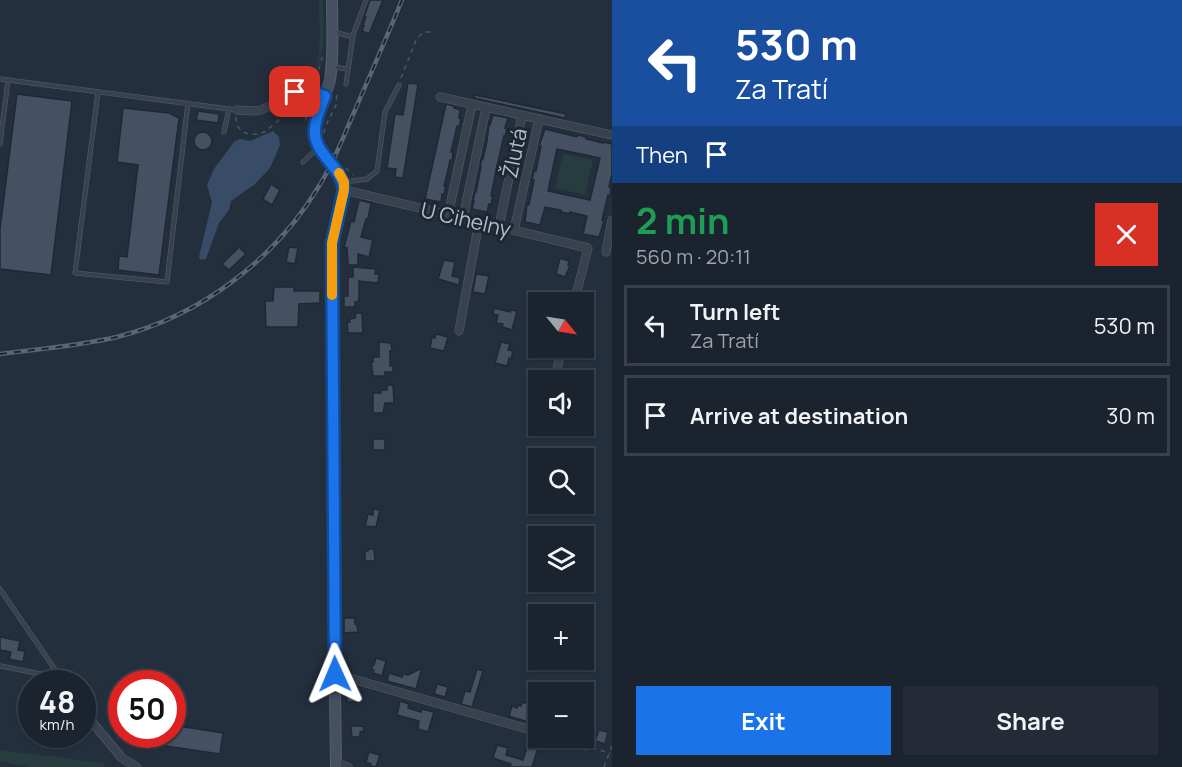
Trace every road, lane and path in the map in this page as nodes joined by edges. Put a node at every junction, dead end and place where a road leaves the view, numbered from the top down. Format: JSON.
{"nodes":[{"id":1,"x":332,"y":0,"type":"edge"},
{"id":2,"x":366,"y":0,"type":"edge"},
{"id":3,"x":332,"y":31,"type":"junction"},
{"id":4,"x":432,"y":32,"type":"dead end"},
{"id":5,"x":353,"y":37,"type":"junction"},
{"id":6,"x":329,"y":58,"type":"junction"},
{"id":7,"x":348,"y":69,"type":"junction"},
{"id":8,"x":0,"y":79,"type":"edge"},
{"id":9,"x":8,"y":80,"type":"junction"},
{"id":10,"x":308,"y":84,"type":"dead end"},
{"id":11,"x":346,"y":84,"type":"dead end"},
{"id":12,"x":399,"y":85,"type":"joint"},
{"id":13,"x":337,"y":88,"type":"dead end"},
{"id":14,"x":98,"y":92,"type":"junction"},
{"id":15,"x":325,"y":96,"type":"junction"},
{"id":16,"x":440,"y":97,"type":"dead end"},
{"id":17,"x":188,"y":104,"type":"junction"},
{"id":18,"x":472,"y":105,"type":"junction"},
{"id":19,"x":486,"y":108,"type":"junction"},
{"id":20,"x":233,"y":109,"type":"junction"},
{"id":21,"x":227,"y":115,"type":"junction"},
{"id":22,"x":522,"y":116,"type":"junction"},
{"id":23,"x":539,"y":119,"type":"junction"},
{"id":24,"x":305,"y":125,"type":"dead end"},
{"id":25,"x":224,"y":132,"type":"dead end"},
{"id":26,"x":324,"y":134,"type":"dead end"},
{"id":27,"x":612,"y":135,"type":"edge"},
{"id":28,"x":0,"y":144,"type":"edge"},
{"id":29,"x":318,"y":147,"type":"junction"},
{"id":30,"x":303,"y":162,"type":"dead end"},
{"id":31,"x":342,"y":165,"type":"dead end"},
{"id":32,"x":358,"y":180,"type":"junction"},
{"id":33,"x":344,"y":186,"type":"junction"},
{"id":34,"x":448,"y":215,"type":"junction"},
{"id":35,"x":463,"y":218,"type":"junction"},
{"id":36,"x":612,"y":220,"type":"edge"},
{"id":37,"x":479,"y":222,"type":"junction"},
{"id":38,"x":498,"y":226,"type":"junction"},
{"id":39,"x":514,"y":230,"type":"junction"},
{"id":40,"x":606,"y":252,"type":"dead end"},
{"id":41,"x":577,"y":292,"type":"edge"},
{"id":42,"x":459,"y":331,"type":"dead end"},
{"id":43,"x":0,"y":590,"type":"edge"},
{"id":44,"x":0,"y":666,"type":"edge"},
{"id":45,"x":20,"y":670,"type":"edge"},
{"id":46,"x":55,"y":670,"type":"edge"},
{"id":47,"x":335,"y":674,"type":"junction"},
{"id":48,"x":96,"y":727,"type":"edge"},
{"id":49,"x":528,"y":729,"type":"edge"},
{"id":50,"x":612,"y":746,"type":"edge"},
{"id":51,"x":593,"y":748,"type":"edge"},
{"id":52,"x":610,"y":753,"type":"junction"},
{"id":53,"x":336,"y":765,"type":"edge"},
{"id":54,"x":137,"y":767,"type":"edge"},
{"id":55,"x":348,"y":767,"type":"edge"},
{"id":56,"x":604,"y":767,"type":"edge"}],
"edges":[{"from":1,"to":3,"type":"main road"},
{"from":2,"to":5,"type":"lane"},
{"from":3,"to":5,"type":"lane"},
{"from":3,"to":6,"type":"main road"},
{"from":4,"to":12,"type":"path"},
{"from":5,"to":7,"type":"lane"},
{"from":6,"to":7,"type":"lane"},
{"from":6,"to":10,"type":"path"},
{"from":6,"to":15,"type":"main road"},
{"from":7,"to":11,"type":"lane"},
{"from":8,"to":9,"type":"lane"},
{"from":9,"to":14,"type":"lane"},
{"from":9,"to":28,"type":"lane"},
{"from":12,"to":32,"type":"lane"},
{"from":13,"to":26,"type":"path"},
{"from":14,"to":17,"type":"lane"},
{"from":14,"to":17,"type":"lane"},
{"from":15,"to":20,"type":"street"},
{"from":15,"to":29,"type":"main road"},
{"from":16,"to":18,"type":"street","name":"Žlutá"},
{"from":17,"to":20,"type":"lane"},
{"from":18,"to":19,"type":"street","name":"Žlutá"},
{"from":18,"to":34,"type":"street"},
{"from":19,"to":22,"type":"street","name":"Žlutá"},
{"from":19,"to":35,"type":"street","name":"Žlutá"},
{"from":20,"to":21,"type":"lane"},
{"from":21,"to":24,"type":"path"},
{"from":21,"to":25,"type":"lane"},
{"from":22,"to":23,"type":"street"},
{"from":22,"to":38,"type":"street","name":"Žlutá"},
{"from":23,"to":27,"type":"street"},
{"from":23,"to":39,"type":"street"},
{"from":29,"to":30,"type":"lane"},
{"from":29,"to":33,"type":"main road"},
{"from":31,"to":32,"type":"path"},
{"from":32,"to":33,"type":"lane"},
{"from":33,"to":34,"type":"street","name":"U Cihelny"},
{"from":33,"to":47,"type":"main road"},
{"from":34,"to":35,"type":"street","name":"U Cihelny"},
{"from":35,"to":37,"type":"street","name":"U Cihelny"},
{"from":36,"to":40,"type":"street"},
{"from":37,"to":38,"type":"street","name":"U Cihelny"},
{"from":37,"to":42,"type":"street"},
{"from":38,"to":39,"type":"street","name":"U Cihelny"},
{"from":39,"to":41,"type":"street","name":"U Cihelny"},
{"from":43,"to":46,"type":"lane"},
{"from":44,"to":45,"type":"lane"},
{"from":47,"to":49,"type":"street"},
{"from":47,"to":53,"type":"main road"},
{"from":48,"to":54,"type":"street"},
{"from":50,"to":52,"type":"path"},
{"from":51,"to":52,"type":"path"},
{"from":52,"to":56,"type":"path"},
{"from":53,"to":55,"type":"street"}]}
